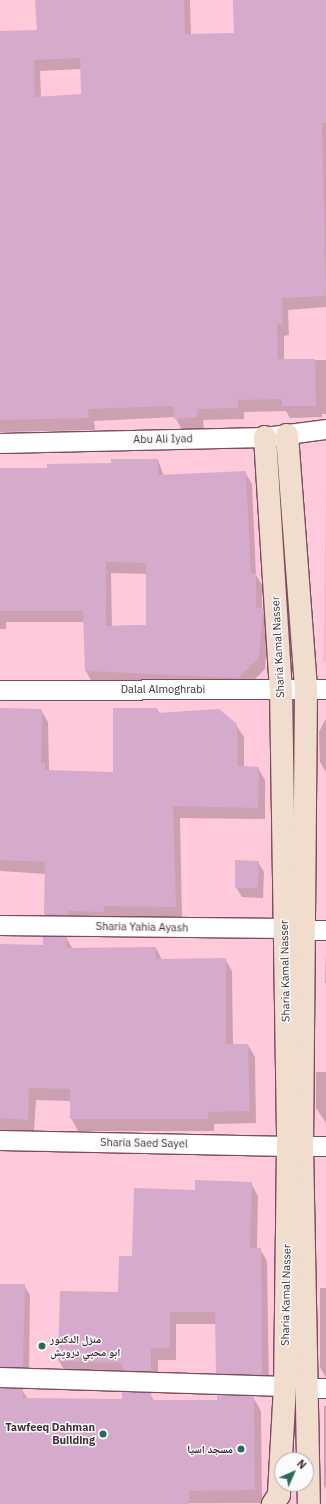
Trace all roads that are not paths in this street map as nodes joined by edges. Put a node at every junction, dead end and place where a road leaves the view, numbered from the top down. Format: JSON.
{"nodes":[{"id":1,"x":326,"y":429,"type":"edge"},
{"id":2,"x":288,"y":435,"type":"junction"},
{"id":3,"x":265,"y":437,"type":"junction"},
{"id":4,"x":0,"y":443,"type":"edge"},
{"id":5,"x":281,"y":688,"type":"junction"},
{"id":6,"x":316,"y":689,"type":"edge"},
{"id":7,"x":0,"y":690,"type":"edge"},
{"id":8,"x":0,"y":925,"type":"edge"},
{"id":9,"x":284,"y":928,"type":"junction"},
{"id":10,"x":316,"y":930,"type":"edge"},
{"id":11,"x":0,"y":1140,"type":"edge"},
{"id":12,"x":295,"y":1146,"type":"junction"},
{"id":13,"x":326,"y":1146,"type":"edge"},
{"id":14,"x":0,"y":1376,"type":"edge"},
{"id":15,"x":285,"y":1386,"type":"junction"},
{"id":16,"x":316,"y":1388,"type":"edge"},
{"id":17,"x":273,"y":1504,"type":"edge"},
{"id":18,"x":310,"y":1504,"type":"edge"}],
"edges":[{"from":1,"to":2,"type":"street","name":"Abu Ali Iyad"},
{"from":2,"to":3,"type":"street","name":"Abu Ali Iyad"},
{"from":2,"to":6,"type":"main road","name":"Sharia Kamal Nasser"},
{"from":3,"to":4,"type":"street","name":"Abu Ali Iyad"},
{"from":3,"to":5,"type":"main road","name":"Sharia Kamal Nasser"},
{"from":5,"to":6,"type":"street","name":"Dalal Almoghrabi"},
{"from":5,"to":7,"type":"street","name":"Dalal Almoghrabi"},
{"from":5,"to":9,"type":"main road","name":"Sharia Kamal Nasser"},
{"from":6,"to":10,"type":"main road","name":"Sharia Kamal Nasser"},
{"from":8,"to":9,"type":"street","name":"Sharia Yahia Ayash"},
{"from":9,"to":12,"type":"main road","name":"Sharia Kamal Nasser"},
{"from":10,"to":12,"type":"main road","name":"Sharia Kamal Nasser"},
{"from":11,"to":12,"type":"street","name":"Sharia Saed Sayel"},
{"from":12,"to":13,"type":"street","name":"Sharia Saed Sayel"},
{"from":12,"to":15,"type":"main road","name":"Sharia Kamal Nasser"},
{"from":12,"to":16,"type":"main road","name":"Sharia Kamal Nasser"},
{"from":14,"to":15,"type":"street"},
{"from":15,"to":17,"type":"main road","name":"Sharia Kamal Nasser"},
{"from":16,"to":18,"type":"main road","name":"Sharia Kamal Nasser"}]}
